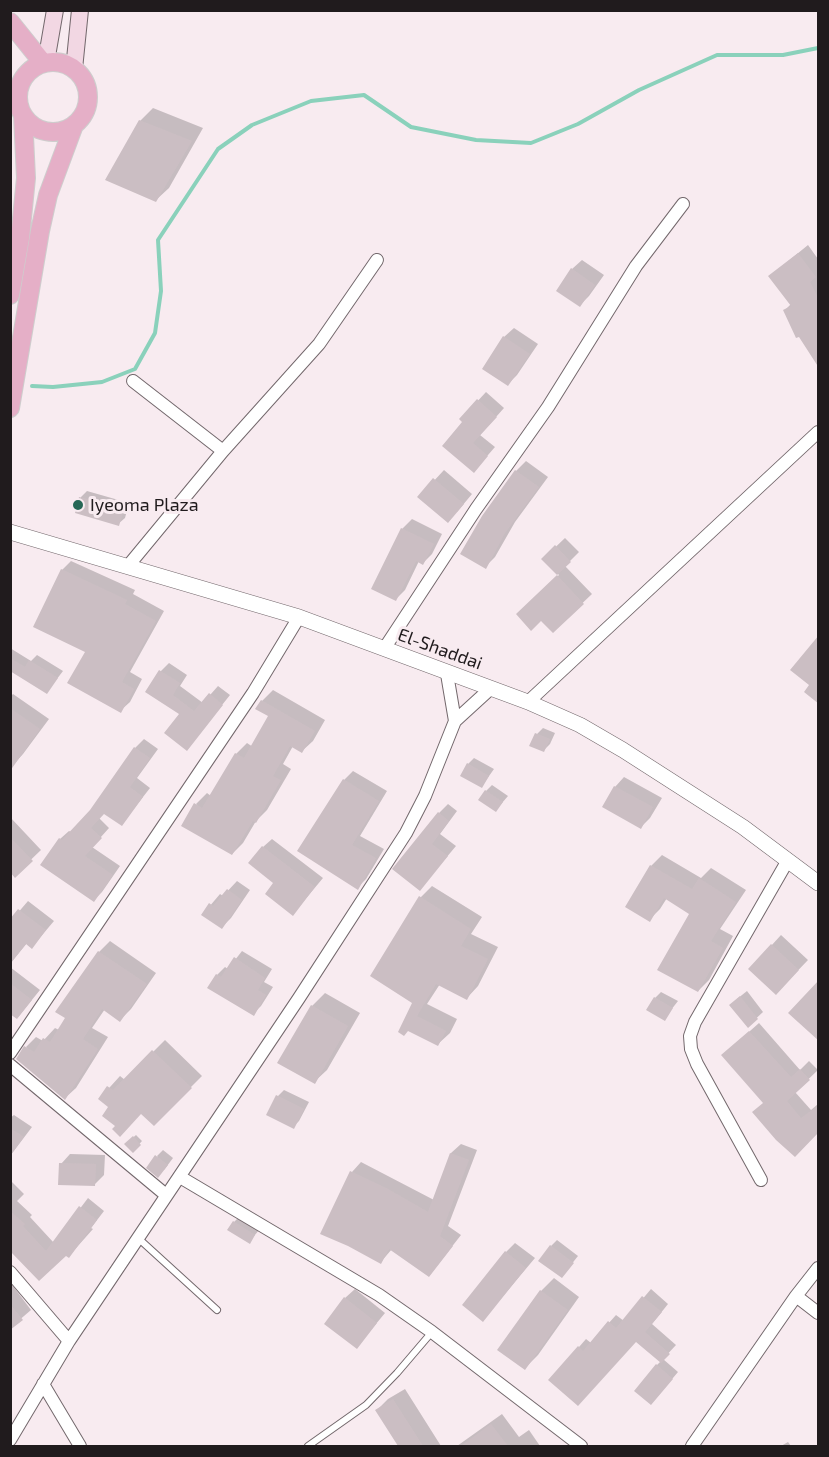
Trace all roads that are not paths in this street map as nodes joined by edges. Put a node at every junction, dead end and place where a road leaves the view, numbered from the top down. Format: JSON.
{"nodes":[{"id":1,"x":55,"y":10,"type":"edge"},
{"id":2,"x":80,"y":10,"type":"edge"},
{"id":3,"x":10,"y":22,"type":"edge"},
{"id":4,"x":45,"y":63,"type":"junction"},
{"id":5,"x":74,"y":69,"type":"junction"},
{"id":6,"x":14,"y":89,"type":"edge"},
{"id":7,"x":23,"y":115,"type":"junction"},
{"id":8,"x":74,"y":125,"type":"junction"},
{"id":9,"x":683,"y":204,"type":"dead end"},
{"id":10,"x":377,"y":260,"type":"dead end"},
{"id":11,"x":10,"y":294,"type":"edge"},
{"id":12,"x":133,"y":381,"type":"dead end"},
{"id":13,"x":10,"y":408,"type":"edge"},
{"id":14,"x":819,"y":432,"type":"edge"},
{"id":15,"x":223,"y":451,"type":"junction"},
{"id":16,"x":10,"y":532,"type":"edge"},
{"id":17,"x":128,"y":566,"type":"junction"},
{"id":18,"x":299,"y":617,"type":"junction"},
{"id":19,"x":384,"y":649,"type":"junction"},
{"id":20,"x":447,"y":674,"type":"junction"},
{"id":21,"x":490,"y":688,"type":"junction"},
{"id":22,"x":528,"y":702,"type":"junction"},
{"id":23,"x":455,"y":721,"type":"junction"},
{"id":24,"x":788,"y":860,"type":"junction"},
{"id":25,"x":819,"y":883,"type":"edge"},
{"id":26,"x":10,"y":1053,"type":"edge"},
{"id":27,"x":10,"y":1065,"type":"edge"},
{"id":28,"x":180,"y":1178,"type":"junction"},
{"id":29,"x":761,"y":1180,"type":"dead end"},
{"id":30,"x":166,"y":1195,"type":"junction"},
{"id":31,"x":137,"y":1238,"type":"junction"},
{"id":32,"x":819,"y":1268,"type":"edge"},
{"id":33,"x":10,"y":1272,"type":"edge"},
{"id":34,"x":796,"y":1296,"type":"junction"},
{"id":35,"x":217,"y":1310,"type":"dead end"},
{"id":36,"x":819,"y":1313,"type":"edge"},
{"id":37,"x":432,"y":1332,"type":"junction"},
{"id":38,"x":69,"y":1341,"type":"junction"},
{"id":39,"x":43,"y":1384,"type":"junction"},
{"id":40,"x":10,"y":1440,"type":"edge"},
{"id":41,"x":80,"y":1446,"type":"edge"},
{"id":42,"x":308,"y":1446,"type":"edge"},
{"id":43,"x":581,"y":1446,"type":"edge"},
{"id":44,"x":692,"y":1446,"type":"edge"}],
"edges":[{"from":1,"to":4,"type":"main road"},
{"from":2,"to":5,"type":"main road"},
{"from":3,"to":4,"type":"main road"},
{"from":4,"to":5,"type":"main road"},
{"from":4,"to":6,"type":"main road"},
{"from":5,"to":8,"type":"main road"},
{"from":6,"to":7,"type":"main road"},
{"from":7,"to":8,"type":"main road"},
{"from":7,"to":11,"type":"main road"},
{"from":8,"to":13,"type":"main road"},
{"from":9,"to":19,"type":"street"},
{"from":10,"to":15,"type":"street"},
{"from":12,"to":15,"type":"street"},
{"from":14,"to":22,"type":"street"},
{"from":15,"to":17,"type":"street"},
{"from":16,"to":17,"type":"street","name":"El-Shaddai"},
{"from":17,"to":18,"type":"street","name":"El-Shaddai"},
{"from":18,"to":19,"type":"street","name":"El-Shaddai"},
{"from":18,"to":26,"type":"street"},
{"from":19,"to":20,"type":"street","name":"El-Shaddai"},
{"from":20,"to":21,"type":"street","name":"El-Shaddai"},
{"from":20,"to":23,"type":"street"},
{"from":21,"to":22,"type":"street","name":"El-Shaddai"},
{"from":21,"to":23,"type":"street"},
{"from":22,"to":24,"type":"street","name":"El-Shaddai"},
{"from":23,"to":28,"type":"street"},
{"from":24,"to":25,"type":"street","name":"El-Shaddai"},
{"from":24,"to":29,"type":"street"},
{"from":27,"to":30,"type":"street"},
{"from":28,"to":30,"type":"street"},
{"from":28,"to":37,"type":"street"},
{"from":30,"to":31,"type":"street"},
{"from":31,"to":35,"type":"lane"},
{"from":31,"to":38,"type":"street"},
{"from":32,"to":34,"type":"street"},
{"from":33,"to":38,"type":"street"},
{"from":34,"to":36,"type":"street"},
{"from":34,"to":44,"type":"street"},
{"from":37,"to":42,"type":"lane"},
{"from":37,"to":43,"type":"street"},
{"from":38,"to":39,"type":"street"},
{"from":39,"to":40,"type":"street"},
{"from":39,"to":41,"type":"street"}]}
